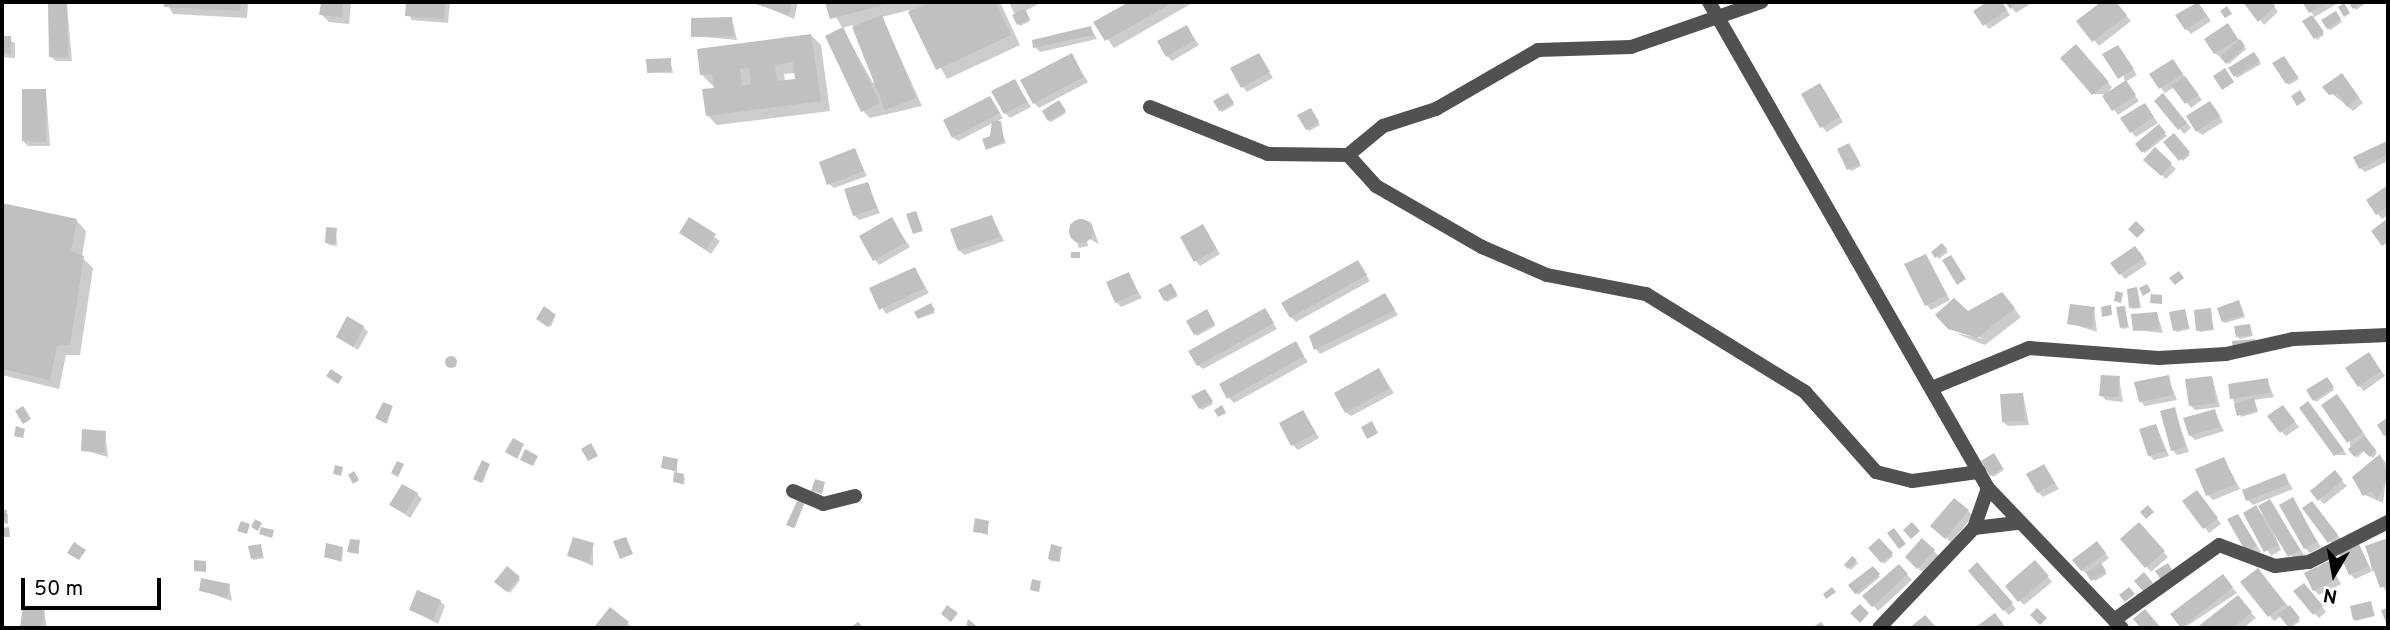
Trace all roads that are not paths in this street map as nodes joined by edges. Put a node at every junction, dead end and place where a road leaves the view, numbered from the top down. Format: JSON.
{"nodes":[{"id":1,"x":1709,"y":2,"type":"edge"},
{"id":2,"x":1761,"y":2,"type":"edge"},
{"id":3,"x":1719,"y":21,"type":"junction"},
{"id":4,"x":1150,"y":107,"type":"dead end"},
{"id":5,"x":1348,"y":155,"type":"junction"},
{"id":6,"x":2388,"y":335,"type":"edge"},
{"id":7,"x":1932,"y":388,"type":"junction"},
{"id":8,"x":1979,"y":472,"type":"junction"},
{"id":9,"x":1988,"y":488,"type":"junction"},
{"id":10,"x":793,"y":491,"type":"dead end"},
{"id":11,"x":855,"y":496,"type":"dead end"},
{"id":12,"x":2388,"y":522,"type":"edge"},
{"id":13,"x":2017,"y":523,"type":"junction"},
{"id":14,"x":1974,"y":528,"type":"junction"},
{"id":15,"x":2118,"y":624,"type":"edge"},
{"id":16,"x":1879,"y":628,"type":"edge"}],
"edges":[{"from":1,"to":3,"type":"street"},
{"from":2,"to":3,"type":"street"},
{"from":3,"to":5,"type":"street"},
{"from":3,"to":7,"type":"street"},
{"from":4,"to":5,"type":"street"},
{"from":5,"to":8,"type":"street"},
{"from":6,"to":7,"type":"street"},
{"from":7,"to":8,"type":"street"},
{"from":8,"to":9,"type":"street"},
{"from":9,"to":13,"type":"street"},
{"from":9,"to":14,"type":"street"},
{"from":10,"to":11,"type":"street"},
{"from":12,"to":15,"type":"street"},
{"from":13,"to":14,"type":"street"},
{"from":13,"to":15,"type":"street"},
{"from":14,"to":16,"type":"street"}]}
